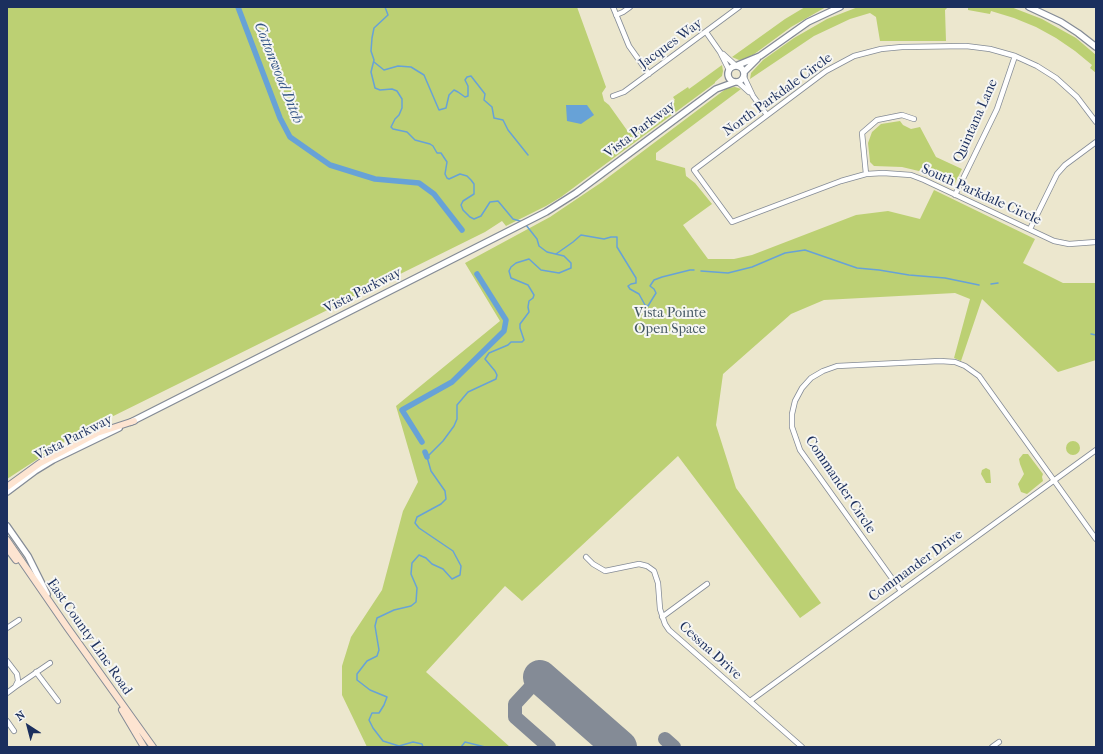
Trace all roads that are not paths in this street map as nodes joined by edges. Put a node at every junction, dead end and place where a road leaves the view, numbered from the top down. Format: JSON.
{"nodes":[{"id":1,"x":613,"y":7,"type":"edge"},
{"id":2,"x":630,"y":7,"type":"edge"},
{"id":3,"x":739,"y":7,"type":"edge"},
{"id":4,"x":840,"y":7,"type":"edge"},
{"id":5,"x":1029,"y":7,"type":"edge"},
{"id":6,"x":616,"y":15,"type":"junction"},
{"id":7,"x":706,"y":32,"type":"junction"},
{"id":8,"x":1096,"y":47,"type":"edge"},
{"id":9,"x":720,"y":52,"type":"junction"},
{"id":10,"x":760,"y":56,"type":"junction"},
{"id":11,"x":1015,"y":56,"type":"junction"},
{"id":12,"x":737,"y":65,"type":"junction"},
{"id":13,"x":729,"y":72,"type":"junction"},
{"id":14,"x":649,"y":74,"type":"junction"},
{"id":15,"x":744,"y":75,"type":"junction"},
{"id":16,"x":736,"y":82,"type":"junction"},
{"id":17,"x":716,"y":89,"type":"junction"},
{"id":18,"x":613,"y":96,"type":"dead end"},
{"id":19,"x":754,"y":96,"type":"junction"},
{"id":20,"x":768,"y":115,"type":"junction"},
{"id":21,"x":914,"y":120,"type":"dead end"},
{"id":22,"x":1096,"y":122,"type":"edge"},
{"id":23,"x":1096,"y":142,"type":"edge"},
{"id":24,"x":866,"y":174,"type":"junction"},
{"id":25,"x":711,"y":192,"type":"joint"},
{"id":26,"x":955,"y":195,"type":"junction"},
{"id":27,"x":1030,"y":229,"type":"junction"},
{"id":28,"x":1096,"y":242,"type":"edge"},
{"id":29,"x":134,"y":421,"type":"junction"},
{"id":30,"x":1096,"y":450,"type":"edge"},
{"id":31,"x":1054,"y":480,"type":"junction"},
{"id":32,"x":7,"y":487,"type":"edge"},
{"id":33,"x":7,"y":492,"type":"edge"},
{"id":34,"x":7,"y":526,"type":"edge"},
{"id":35,"x":1096,"y":539,"type":"edge"},
{"id":36,"x":7,"y":540,"type":"edge"},
{"id":37,"x":7,"y":548,"type":"edge"},
{"id":38,"x":586,"y":557,"type":"dead end"},
{"id":39,"x":707,"y":584,"type":"dead end"},
{"id":40,"x":901,"y":590,"type":"junction"},
{"id":41,"x":53,"y":607,"type":"junction"},
{"id":42,"x":662,"y":617,"type":"junction"},
{"id":43,"x":19,"y":620,"type":"dead end"},
{"id":44,"x":7,"y":628,"type":"edge"},
{"id":45,"x":7,"y":661,"type":"edge"},
{"id":46,"x":50,"y":663,"type":"dead end"},
{"id":47,"x":97,"y":669,"type":"junction"},
{"id":48,"x":36,"y":672,"type":"junction"},
{"id":49,"x":15,"y":687,"type":"junction"},
{"id":50,"x":7,"y":693,"type":"edge"},
{"id":51,"x":58,"y":701,"type":"dead end"},
{"id":52,"x":750,"y":701,"type":"junction"},
{"id":53,"x":7,"y":721,"type":"edge"},
{"id":54,"x":14,"y":731,"type":"dead end"},
{"id":55,"x":999,"y":742,"type":"dead end"},
{"id":56,"x":144,"y":747,"type":"edge"},
{"id":57,"x":153,"y":747,"type":"edge"},
{"id":58,"x":802,"y":747,"type":"edge"},
{"id":59,"x":992,"y":747,"type":"edge"}],
"edges":[{"from":1,"to":6,"type":"street"},
{"from":2,"to":6,"type":"street"},
{"from":3,"to":7,"type":"street","name":"Jacques Way"},
{"from":4,"to":10,"type":"street"},
{"from":5,"to":8,"type":"street"},
{"from":6,"to":14,"type":"street"},
{"from":7,"to":9,"type":"street"},
{"from":7,"to":14,"type":"street","name":"Jacques Way"},
{"from":9,"to":12,"type":"street"},
{"from":9,"to":13,"type":"street"},
{"from":10,"to":12,"type":"street"},
{"from":10,"to":15,"type":"street"},
{"from":11,"to":20,"type":"street","name":"North Parkdale Circle"},
{"from":11,"to":22,"type":"street","name":"North Parkdale Circle"},
{"from":11,"to":26,"type":"street","name":"Quintana Lane"},
{"from":12,"to":13,"type":"street"},
{"from":12,"to":15,"type":"street"},
{"from":13,"to":16,"type":"street"},
{"from":13,"to":17,"type":"street","name":"Vista Parkway"},
{"from":14,"to":18,"type":"street","name":"Jacques Way"},
{"from":15,"to":16,"type":"street"},
{"from":15,"to":19,"type":"street"},
{"from":16,"to":17,"type":"street","name":"Vista Parkway"},
{"from":16,"to":19,"type":"street"},
{"from":17,"to":29,"type":"street","name":"Vista Parkway"},
{"from":19,"to":20,"type":"street"},
{"from":20,"to":25,"type":"street","name":"North Parkdale Circle"},
{"from":21,"to":24,"type":"street"},
{"from":23,"to":27,"type":"street"},
{"from":24,"to":25,"type":"street","name":"South Parkdale Circle"},
{"from":24,"to":26,"type":"street","name":"South Parkdale Circle"},
{"from":26,"to":27,"type":"street","name":"South Parkdale Circle"},
{"from":27,"to":28,"type":"street","name":"South Parkdale Circle"},
{"from":29,"to":32,"type":"main road"},
{"from":29,"to":33,"type":"street","name":"Vista Parkway"},
{"from":30,"to":31,"type":"street","name":"Commander Drive"},
{"from":31,"to":35,"type":"street","name":"Commander Circle"},
{"from":31,"to":40,"type":"street","name":"Commander Drive"},
{"from":31,"to":40,"type":"street","name":"Commander Circle"},
{"from":34,"to":41,"type":"street"},
{"from":36,"to":41,"type":"main road","name":"East County Line Road"},
{"from":37,"to":41,"type":"main road"},
{"from":38,"to":42,"type":"street","name":"Cessna Drive"},
{"from":39,"to":42,"type":"street"},
{"from":40,"to":52,"type":"street","name":"Commander Drive"},
{"from":41,"to":47,"type":"main road","name":"East County Line Road"},
{"from":42,"to":52,"type":"street","name":"Cessna Drive"},
{"from":43,"to":44,"type":"street"},
{"from":45,"to":49,"type":"street"},
{"from":46,"to":48,"type":"street"},
{"from":47,"to":56,"type":"main road"},
{"from":47,"to":57,"type":"main road","name":"East County Line Road"},
{"from":48,"to":49,"type":"street"},
{"from":48,"to":51,"type":"street"},
{"from":49,"to":50,"type":"street"},
{"from":52,"to":58,"type":"street","name":"Cessna Drive"},
{"from":53,"to":54,"type":"street"},
{"from":55,"to":59,"type":"street"}]}
